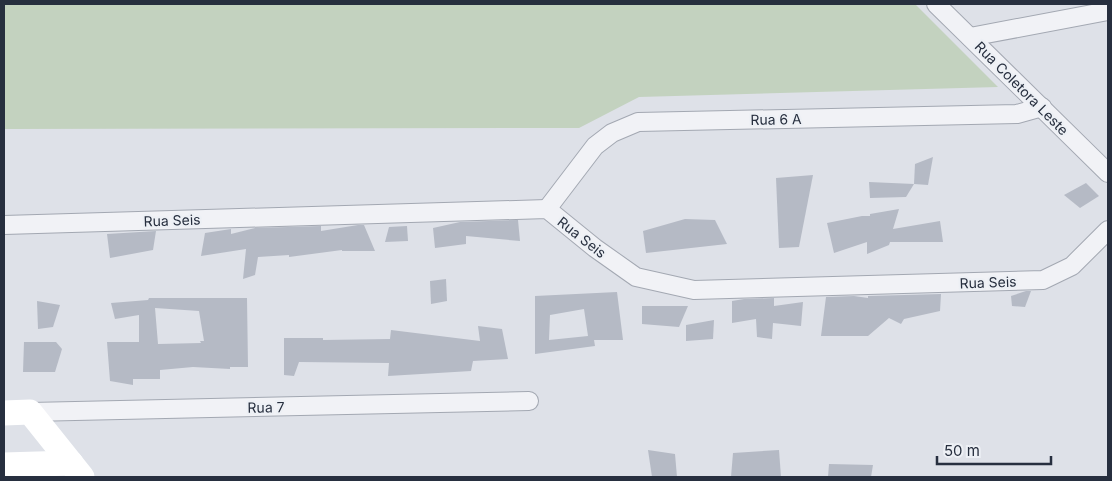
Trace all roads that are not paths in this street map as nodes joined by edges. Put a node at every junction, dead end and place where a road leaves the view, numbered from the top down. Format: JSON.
{"nodes":[{"id":1,"x":936,"y":4,"type":"edge"},
{"id":2,"x":1108,"y":11,"type":"edge"},
{"id":3,"x":970,"y":36,"type":"junction"},
{"id":4,"x":1042,"y":107,"type":"junction"},
{"id":5,"x":1108,"y":173,"type":"edge"},
{"id":6,"x":547,"y":209,"type":"junction"},
{"id":7,"x":4,"y":225,"type":"edge"},
{"id":8,"x":1108,"y":230,"type":"edge"},
{"id":9,"x":529,"y":401,"type":"dead end"},
{"id":10,"x":30,"y":412,"type":"junction"},
{"id":11,"x":4,"y":413,"type":"edge"},
{"id":12,"x":4,"y":465,"type":"edge"},
{"id":13,"x":77,"y":470,"type":"edge"}],
"edges":[{"from":1,"to":3,"type":"street","name":"Rua Coletora Leste"},
{"from":2,"to":3,"type":"street"},
{"from":3,"to":4,"type":"street","name":"Rua Coletora Leste"},
{"from":4,"to":5,"type":"street","name":"Rua Coletora Leste"},
{"from":4,"to":6,"type":"street","name":"Rua 6 A"},
{"from":6,"to":7,"type":"street","name":"Rua Seis"},
{"from":6,"to":8,"type":"street","name":"Rua Seis"},
{"from":9,"to":10,"type":"street","name":"Rua 7"},
{"from":10,"to":11,"type":"street","name":"Rua 7"},
{"from":10,"to":13,"type":"street"},
{"from":12,"to":13,"type":"street"}]}
